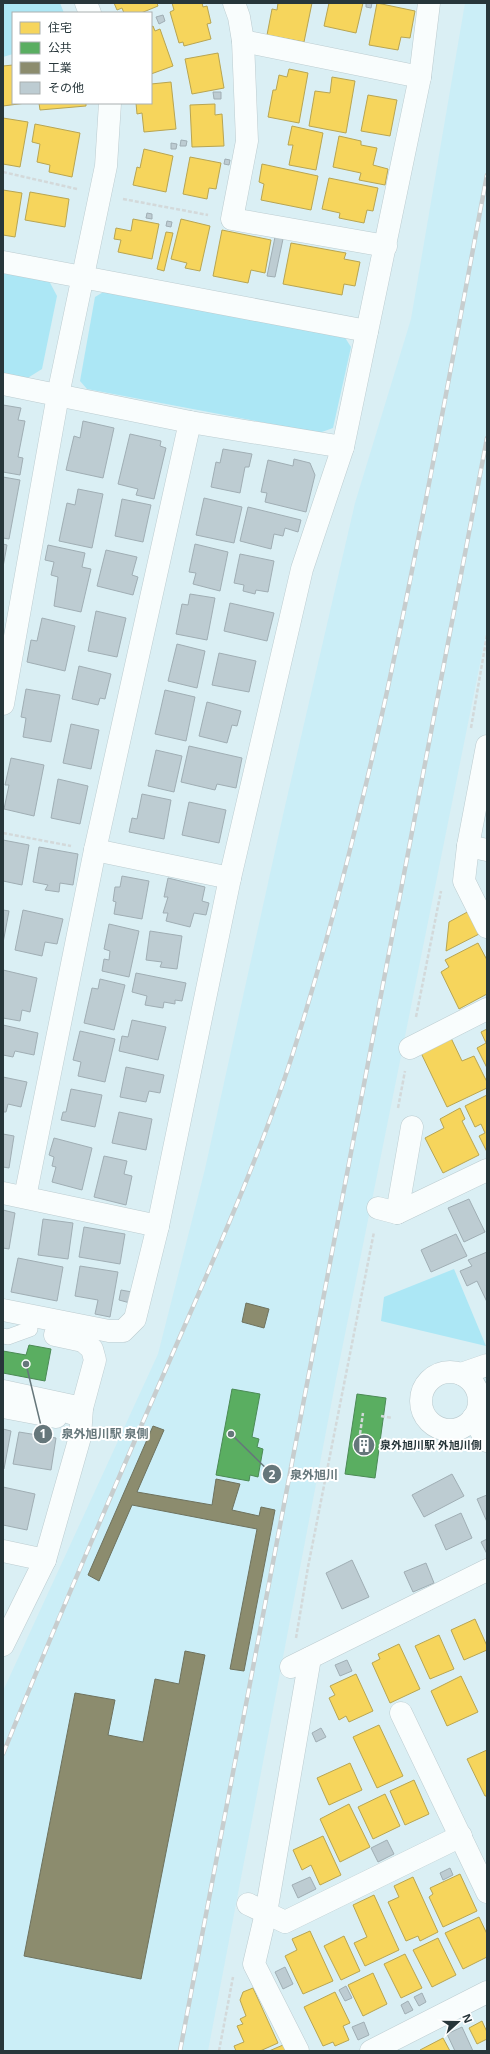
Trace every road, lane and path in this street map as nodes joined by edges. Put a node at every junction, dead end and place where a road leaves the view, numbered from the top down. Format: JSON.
{"nodes":[{"id":1,"x":234,"y":3,"type":"edge"},
{"id":2,"x":428,"y":3,"type":"edge"},
{"id":3,"x":243,"y":41,"type":"junction"},
{"id":4,"x":420,"y":77,"type":"junction"},
{"id":5,"x":110,"y":104,"type":"edge"},
{"id":6,"x":386,"y":246,"type":"junction"},
{"id":7,"x":3,"y":262,"type":"edge"},
{"id":8,"x":84,"y":277,"type":"junction"},
{"id":9,"x":367,"y":331,"type":"junction"},
{"id":10,"x":3,"y":384,"type":"edge"},
{"id":11,"x":58,"y":395,"type":"junction"},
{"id":12,"x":190,"y":422,"type":"junction"},
{"id":13,"x":343,"y":447,"type":"junction"},
{"id":14,"x":487,"y":635,"type":"edge"},
{"id":15,"x":3,"y":704,"type":"edge"},
{"id":16,"x":478,"y":740,"type":"edge"},
{"id":17,"x":3,"y":833,"type":"edge"},
{"id":18,"x":478,"y":848,"type":"edge"},
{"id":19,"x":95,"y":850,"type":"junction"},
{"id":20,"x":230,"y":878,"type":"junction"},
{"id":21,"x":442,"y":887,"type":"dead end"},
{"id":22,"x":487,"y":927,"type":"edge"},
{"id":23,"x":487,"y":1008,"type":"edge"},
{"id":24,"x":410,"y":1048,"type":"junction"},
{"id":25,"x":398,"y":1109,"type":"dead end"},
{"id":26,"x":412,"y":1127,"type":"dead end"},
{"id":27,"x":487,"y":1170,"type":"edge"},
{"id":28,"x":3,"y":1194,"type":"edge"},
{"id":29,"x":25,"y":1197,"type":"junction"},
{"id":30,"x":388,"y":1210,"type":"junction"},
{"id":31,"x":158,"y":1226,"type":"junction"},
{"id":32,"x":3,"y":1310,"type":"edge"},
{"id":33,"x":3,"y":1323,"type":"edge"},
{"id":34,"x":30,"y":1329,"type":"junction"},
{"id":35,"x":109,"y":1331,"type":"junction"},
{"id":36,"x":3,"y":1336,"type":"edge"},
{"id":37,"x":92,"y":1349,"type":"junction"},
{"id":38,"x":487,"y":1365,"type":"edge"},
{"id":39,"x":461,"y":1374,"type":"junction"},
{"id":40,"x":3,"y":1391,"type":"edge"},
{"id":41,"x":3,"y":1399,"type":"edge"},
{"id":42,"x":3,"y":1407,"type":"edge"},
{"id":43,"x":363,"y":1413,"type":"dead end"},
{"id":44,"x":479,"y":1413,"type":"edge"},
{"id":45,"x":82,"y":1415,"type":"junction"},
{"id":46,"x":381,"y":1416,"type":"dead end"},
{"id":47,"x":392,"y":1418,"type":"dead end"},
{"id":48,"x":360,"y":1434,"type":"dead end"},
{"id":49,"x":487,"y":1441,"type":"edge"},
{"id":50,"x":3,"y":1551,"type":"edge"},
{"id":51,"x":45,"y":1560,"type":"junction"},
{"id":52,"x":308,"y":1567,"type":"dead end"},
{"id":53,"x":487,"y":1570,"type":"edge"},
{"id":54,"x":3,"y":1645,"type":"edge"},
{"id":55,"x":401,"y":1713,"type":"dead end"},
{"id":56,"x":461,"y":1836,"type":"junction"},
{"id":57,"x":487,"y":1892,"type":"edge"},
{"id":58,"x":257,"y":1908,"type":"junction"},
{"id":59,"x":487,"y":1992,"type":"edge"},
{"id":60,"x":298,"y":2051,"type":"edge"},
{"id":61,"x":371,"y":2051,"type":"edge"}],
"edges":[{"from":1,"to":3,"type":"street"},
{"from":2,"to":4,"type":"street"},
{"from":3,"to":4,"type":"street"},
{"from":3,"to":6,"type":"street"},
{"from":4,"to":6,"type":"street"},
{"from":5,"to":8,"type":"street"},
{"from":6,"to":9,"type":"street"},
{"from":7,"to":8,"type":"street"},
{"from":8,"to":9,"type":"street"},
{"from":8,"to":11,"type":"street"},
{"from":9,"to":13,"type":"street"},
{"from":10,"to":11,"type":"street"},
{"from":11,"to":12,"type":"street"},
{"from":11,"to":15,"type":"street"},
{"from":12,"to":13,"type":"street"},
{"from":12,"to":19,"type":"street"},
{"from":13,"to":20,"type":"street"},
{"from":14,"to":16,"type":"path"},
{"from":16,"to":18,"type":"street"},
{"from":17,"to":19,"type":"path"},
{"from":18,"to":22,"type":"street"},
{"from":19,"to":20,"type":"street"},
{"from":19,"to":29,"type":"street"},
{"from":20,"to":31,"type":"street"},
{"from":21,"to":24,"type":"path"},
{"from":23,"to":24,"type":"street"},
{"from":24,"to":25,"type":"path"},
{"from":26,"to":30,"type":"street"},
{"from":27,"to":30,"type":"street"},
{"from":28,"to":29,"type":"street"},
{"from":29,"to":31,"type":"street"},
{"from":30,"to":52,"type":"path"},
{"from":31,"to":35,"type":"street"},
{"from":32,"to":35,"type":"street"},
{"from":33,"to":34,"type":"street"},
{"from":34,"to":36,"type":"lane"},
{"from":34,"to":37,"type":"street"},
{"from":35,"to":37,"type":"street"},
{"from":37,"to":45,"type":"street"},
{"from":38,"to":39,"type":"street"},
{"from":39,"to":44,"type":"street"},
{"from":39,"to":44,"type":"street"},
{"from":40,"to":45,"type":"street"},
{"from":41,"to":45,"type":"street"},
{"from":42,"to":45,"type":"street"},
{"from":43,"to":48,"type":"path"},
{"from":44,"to":49,"type":"street"},
{"from":45,"to":51,"type":"street"},
{"from":46,"to":47,"type":"path"},
{"from":50,"to":51,"type":"street"},
{"from":51,"to":54,"type":"street"},
{"from":53,"to":58,"type":"street"},
{"from":55,"to":56,"type":"street"},
{"from":56,"to":57,"type":"street"},
{"from":56,"to":58,"type":"street"},
{"from":58,"to":60,"type":"street"},
{"from":59,"to":61,"type":"street"}]}
